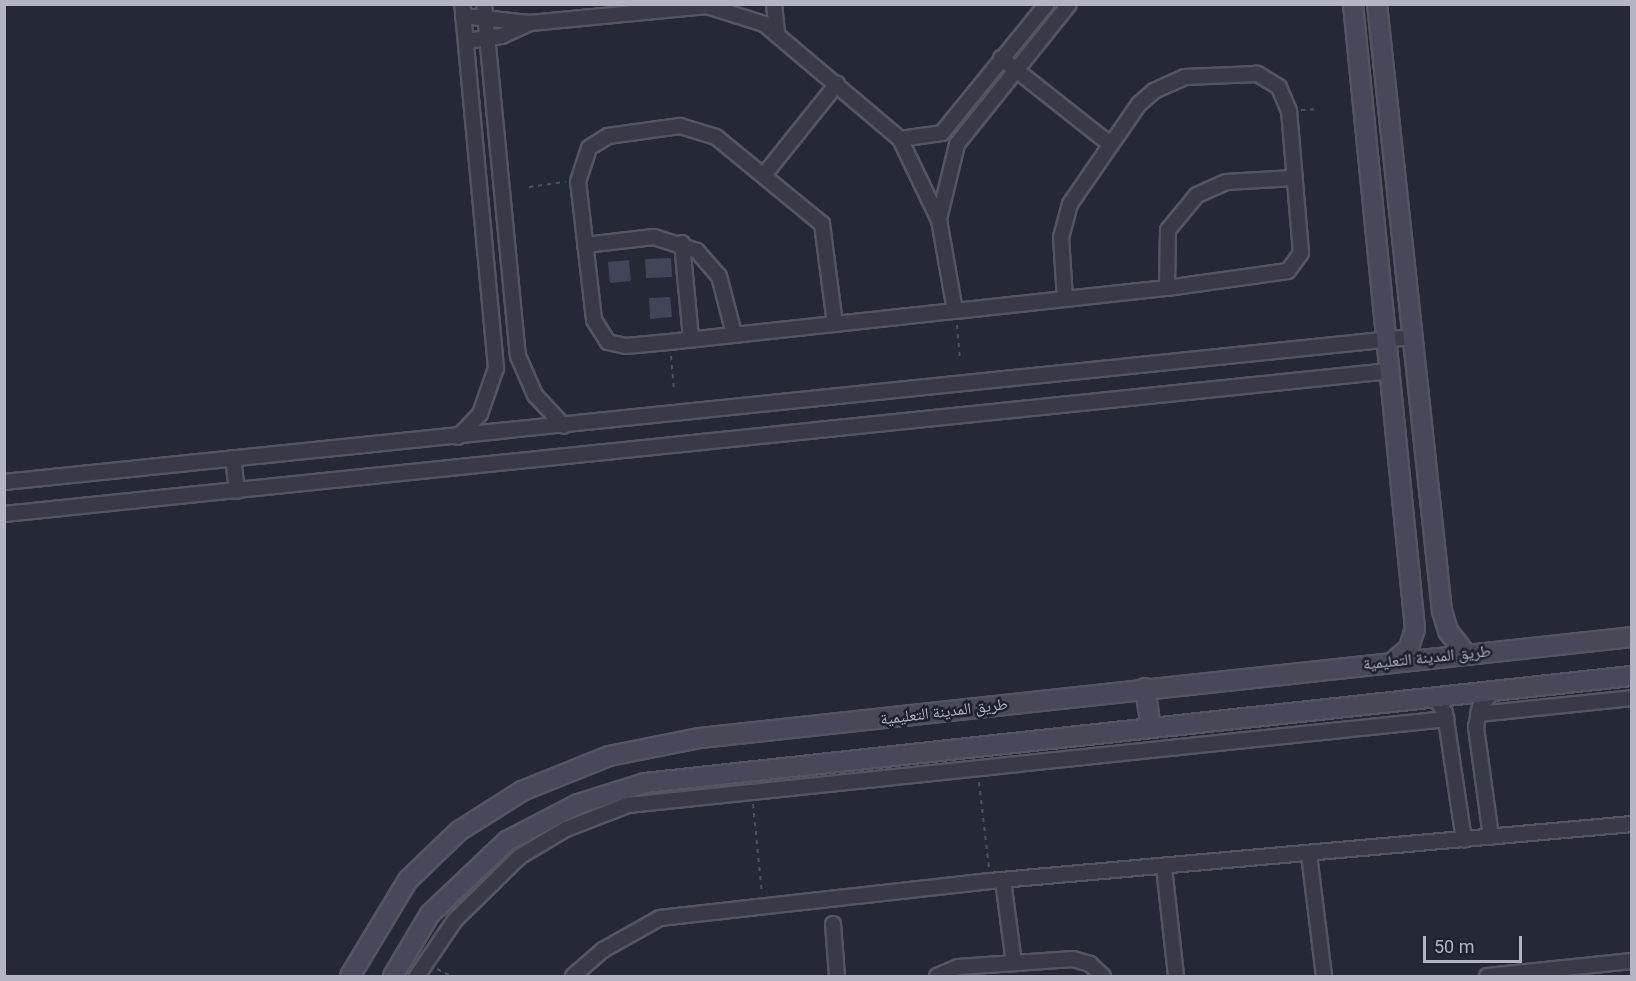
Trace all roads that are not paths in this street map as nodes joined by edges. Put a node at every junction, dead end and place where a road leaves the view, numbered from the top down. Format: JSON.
{"nodes":[{"id":1,"x":774,"y":4,"type":"edge"},
{"id":2,"x":1047,"y":4,"type":"edge"},
{"id":3,"x":1069,"y":4,"type":"edge"},
{"id":4,"x":1353,"y":4,"type":"edge"},
{"id":5,"x":1377,"y":4,"type":"edge"},
{"id":6,"x":647,"y":7,"type":"edge"},
{"id":7,"x":463,"y":10,"type":"edge"},
{"id":8,"x":484,"y":10,"type":"edge"},
{"id":9,"x":530,"y":23,"type":"junction"},
{"id":10,"x":777,"y":32,"type":"junction"},
{"id":11,"x":487,"y":40,"type":"junction"},
{"id":12,"x":466,"y":41,"type":"junction"},
{"id":13,"x":1001,"y":58,"type":"junction"},
{"id":14,"x":1017,"y":70,"type":"junction"},
{"id":15,"x":837,"y":84,"type":"junction"},
{"id":16,"x":900,"y":139,"type":"junction"},
{"id":17,"x":1110,"y":144,"type":"junction"},
{"id":18,"x":764,"y":175,"type":"junction"},
{"id":19,"x":1294,"y":178,"type":"junction"},
{"id":20,"x":939,"y":220,"type":"junction"},
{"id":21,"x":682,"y":243,"type":"junction"},
{"id":22,"x":585,"y":245,"type":"junction"},
{"id":23,"x":1167,"y":288,"type":"junction"},
{"id":24,"x":1065,"y":299,"type":"junction"},
{"id":25,"x":955,"y":311,"type":"junction"},
{"id":26,"x":835,"y":324,"type":"junction"},
{"id":27,"x":734,"y":334,"type":"junction"},
{"id":28,"x":1412,"y":337,"type":"junction"},
{"id":29,"x":691,"y":339,"type":"junction"},
{"id":30,"x":1386,"y":339,"type":"junction"},
{"id":31,"x":1390,"y":371,"type":"junction"},
{"id":32,"x":564,"y":426,"type":"junction"},
{"id":33,"x":458,"y":437,"type":"junction"},
{"id":34,"x":233,"y":458,"type":"junction"},
{"id":35,"x":4,"y":482,"type":"edge"},
{"id":36,"x":237,"y":491,"type":"junction"},
{"id":37,"x":4,"y":514,"type":"edge"},
{"id":38,"x":1632,"y":637,"type":"edge"},
{"id":39,"x":1466,"y":654,"type":"junction"},
{"id":40,"x":1394,"y":661,"type":"junction"},
{"id":41,"x":1632,"y":676,"type":"edge"},
{"id":42,"x":1146,"y":688,"type":"junction"},
{"id":43,"x":1494,"y":690,"type":"junction"},
{"id":44,"x":1435,"y":697,"type":"junction"},
{"id":45,"x":1632,"y":698,"type":"edge"},
{"id":46,"x":1478,"y":714,"type":"junction"},
{"id":47,"x":1446,"y":719,"type":"junction"},
{"id":48,"x":1151,"y":728,"type":"junction"},
{"id":49,"x":1632,"y":824,"type":"edge"},
{"id":50,"x":1491,"y":837,"type":"junction"},
{"id":51,"x":1464,"y":840,"type":"junction"},
{"id":52,"x":1310,"y":854,"type":"junction"},
{"id":53,"x":1164,"y":867,"type":"junction"},
{"id":54,"x":997,"y":880,"type":"junction"},
{"id":55,"x":832,"y":924,"type":"dead end"},
{"id":56,"x":1632,"y":961,"type":"edge"},
{"id":57,"x":1014,"y":963,"type":"junction"},
{"id":58,"x":350,"y":976,"type":"edge"},
{"id":59,"x":393,"y":976,"type":"edge"},
{"id":60,"x":417,"y":976,"type":"edge"},
{"id":61,"x":573,"y":976,"type":"edge"},
{"id":62,"x":837,"y":976,"type":"edge"},
{"id":63,"x":937,"y":976,"type":"edge"},
{"id":64,"x":1103,"y":976,"type":"edge"},
{"id":65,"x":1176,"y":976,"type":"edge"},
{"id":66,"x":1324,"y":976,"type":"edge"},
{"id":67,"x":1486,"y":976,"type":"edge"}],
"edges":[{"from":1,"to":10,"type":"street"},
{"from":2,"to":13,"type":"street"},
{"from":3,"to":14,"type":"street"},
{"from":4,"to":30,"type":"street"},
{"from":5,"to":28,"type":"street"},
{"from":6,"to":9,"type":"street"},
{"from":6,"to":10,"type":"street"},
{"from":7,"to":8,"type":"street"},
{"from":7,"to":12,"type":"street"},
{"from":8,"to":9,"type":"street"},
{"from":8,"to":11,"type":"street"},
{"from":9,"to":11,"type":"street"},
{"from":10,"to":15,"type":"street"},
{"from":11,"to":12,"type":"street"},
{"from":11,"to":32,"type":"street"},
{"from":12,"to":33,"type":"street"},
{"from":13,"to":14,"type":"street"},
{"from":13,"to":16,"type":"street"},
{"from":14,"to":17,"type":"street"},
{"from":14,"to":20,"type":"street"},
{"from":15,"to":16,"type":"street"},
{"from":15,"to":18,"type":"street"},
{"from":16,"to":20,"type":"street"},
{"from":17,"to":19,"type":"street"},
{"from":17,"to":24,"type":"street"},
{"from":18,"to":22,"type":"street"},
{"from":18,"to":26,"type":"street"},
{"from":19,"to":23,"type":"street"},
{"from":19,"to":23,"type":"street"},
{"from":20,"to":25,"type":"street"},
{"from":21,"to":22,"type":"street"},
{"from":21,"to":27,"type":"street"},
{"from":21,"to":29,"type":"street"},
{"from":22,"to":29,"type":"street"},
{"from":23,"to":24,"type":"street"},
{"from":24,"to":25,"type":"street"},
{"from":25,"to":26,"type":"street"},
{"from":26,"to":27,"type":"street"},
{"from":27,"to":29,"type":"street"},
{"from":28,"to":30,"type":"street"},
{"from":28,"to":39,"type":"street"},
{"from":30,"to":31,"type":"street"},
{"from":30,"to":32,"type":"street"},
{"from":31,"to":36,"type":"street"},
{"from":31,"to":40,"type":"street"},
{"from":32,"to":33,"type":"street"},
{"from":33,"to":34,"type":"street"},
{"from":34,"to":35,"type":"street"},
{"from":34,"to":36,"type":"street"},
{"from":36,"to":37,"type":"street"},
{"from":38,"to":39,"type":"street","name":"طريق المدينة التعليمية"},
{"from":39,"to":40,"type":"street","name":"طريق المدينة التعليمية"},
{"from":40,"to":42,"type":"street","name":"طريق المدينة التعليمية"},
{"from":41,"to":43,"type":"street"},
{"from":42,"to":48,"type":"street"},
{"from":42,"to":58,"type":"street","name":"طريق المدينة التعليمية"},
{"from":43,"to":44,"type":"street"},
{"from":43,"to":46,"type":"street"},
{"from":44,"to":47,"type":"street"},
{"from":44,"to":48,"type":"street"},
{"from":45,"to":46,"type":"street"},
{"from":46,"to":50,"type":"street"},
{"from":47,"to":51,"type":"street"},
{"from":47,"to":60,"type":"street"},
{"from":48,"to":59,"type":"street"},
{"from":49,"to":50,"type":"street"},
{"from":50,"to":51,"type":"street"},
{"from":51,"to":52,"type":"street"},
{"from":52,"to":53,"type":"street"},
{"from":52,"to":66,"type":"street"},
{"from":53,"to":54,"type":"street"},
{"from":53,"to":65,"type":"street"},
{"from":54,"to":57,"type":"street"},
{"from":54,"to":61,"type":"street"},
{"from":55,"to":62,"type":"street"},
{"from":56,"to":67,"type":"street"},
{"from":57,"to":63,"type":"street"},
{"from":57,"to":64,"type":"street"}]}
